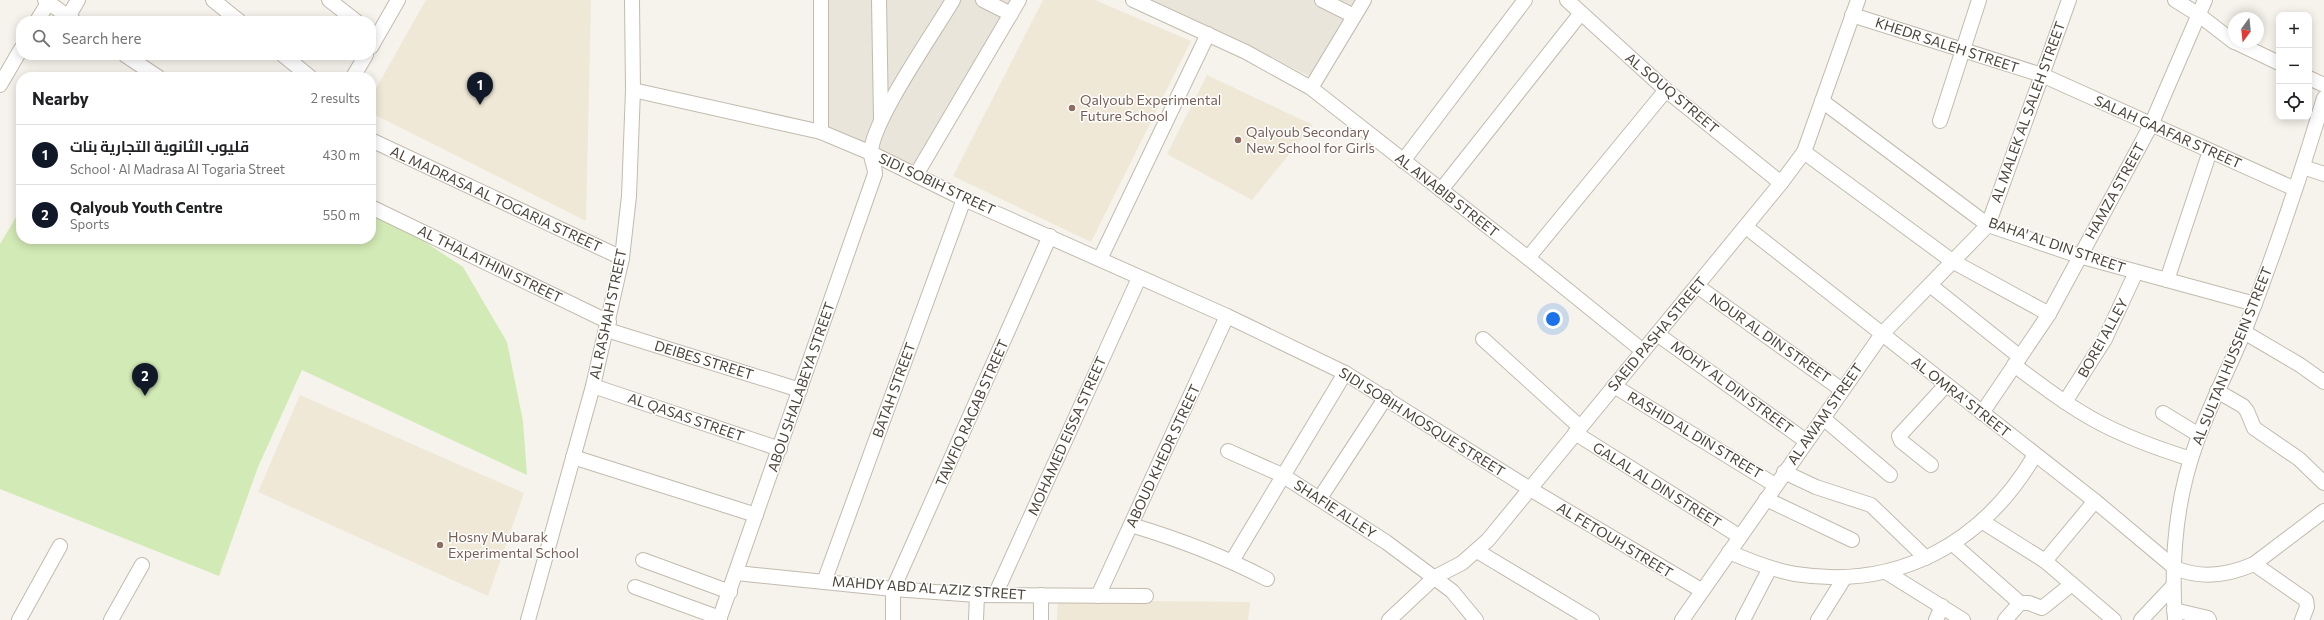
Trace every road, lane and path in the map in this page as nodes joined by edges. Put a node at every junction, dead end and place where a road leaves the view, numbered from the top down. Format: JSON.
{"nodes":[{"id":1,"x":78,"y":0,"type":"edge"},
{"id":2,"x":213,"y":0,"type":"edge"},
{"id":3,"x":329,"y":0,"type":"edge"},
{"id":4,"x":398,"y":0,"type":"edge"},
{"id":5,"x":632,"y":0,"type":"edge"},
{"id":6,"x":821,"y":0,"type":"edge"},
{"id":7,"x":879,"y":0,"type":"edge"},
{"id":8,"x":954,"y":0,"type":"edge"},
{"id":9,"x":983,"y":0,"type":"edge"},
{"id":10,"x":1019,"y":0,"type":"edge"},
{"id":11,"x":1133,"y":0,"type":"edge"},
{"id":12,"x":1322,"y":0,"type":"edge"},
{"id":13,"x":1364,"y":0,"type":"edge"},
{"id":14,"x":1525,"y":0,"type":"edge"},
{"id":15,"x":1858,"y":0,"type":"edge"},
{"id":16,"x":1979,"y":0,"type":"edge"},
{"id":17,"x":2069,"y":0,"type":"edge"},
{"id":18,"x":2175,"y":0,"type":"edge"},
{"id":19,"x":2205,"y":0,"type":"edge"},
{"id":20,"x":46,"y":1,"type":"edge"},
{"id":21,"x":1574,"y":4,"type":"edge"},
{"id":22,"x":1011,"y":14,"type":"junction"},
{"id":23,"x":1852,"y":15,"type":"junction"},
{"id":24,"x":2199,"y":15,"type":"junction"},
{"id":25,"x":39,"y":16,"type":"edge"},
{"id":26,"x":67,"y":16,"type":"edge"},
{"id":27,"x":72,"y":16,"type":"edge"},
{"id":28,"x":234,"y":16,"type":"edge"},
{"id":29,"x":350,"y":16,"type":"edge"},
{"id":30,"x":1354,"y":16,"type":"junction"},
{"id":31,"x":376,"y":34,"type":"edge"},
{"id":32,"x":1208,"y":34,"type":"junction"},
{"id":33,"x":2228,"y":37,"type":"edge"},
{"id":34,"x":2247,"y":48,"type":"edge"},
{"id":35,"x":1963,"y":50,"type":"junction"},
{"id":36,"x":16,"y":58,"type":"edge"},
{"id":37,"x":132,"y":60,"type":"edge"},
{"id":38,"x":288,"y":60,"type":"edge"},
{"id":39,"x":363,"y":60,"type":"edge"},
{"id":40,"x":2276,"y":62,"type":"edge"},
{"id":41,"x":150,"y":72,"type":"edge"},
{"id":42,"x":304,"y":72,"type":"edge"},
{"id":43,"x":356,"y":72,"type":"edge"},
{"id":44,"x":2042,"y":75,"type":"junction"},
{"id":45,"x":2312,"y":79,"type":"edge"},
{"id":46,"x":0,"y":85,"type":"edge"},
{"id":47,"x":2324,"y":85,"type":"edge"},
{"id":48,"x":1311,"y":88,"type":"junction"},
{"id":49,"x":633,"y":90,"type":"junction"},
{"id":50,"x":1666,"y":90,"type":"junction"},
{"id":51,"x":1822,"y":101,"type":"junction"},
{"id":52,"x":2323,"y":104,"type":"edge"},
{"id":53,"x":881,"y":118,"type":"junction"},
{"id":54,"x":1940,"y":121,"type":"dead end"},
{"id":55,"x":2151,"y":125,"type":"junction"},
{"id":56,"x":821,"y":132,"type":"junction"},
{"id":57,"x":376,"y":142,"type":"edge"},
{"id":58,"x":2210,"y":151,"type":"junction"},
{"id":59,"x":1804,"y":152,"type":"junction"},
{"id":60,"x":871,"y":153,"type":"junction"},
{"id":61,"x":1403,"y":161,"type":"junction"},
{"id":62,"x":2302,"y":167,"type":"junction"},
{"id":63,"x":2324,"y":174,"type":"edge"},
{"id":64,"x":916,"y":176,"type":"junction"},
{"id":65,"x":1781,"y":183,"type":"junction"},
{"id":66,"x":2295,"y":189,"type":"junction"},
{"id":67,"x":1441,"y":190,"type":"junction"},
{"id":68,"x":964,"y":199,"type":"junction"},
{"id":69,"x":376,"y":210,"type":"edge"},
{"id":70,"x":1988,"y":225,"type":"junction"},
{"id":71,"x":1746,"y":227,"type":"junction"},
{"id":72,"x":1050,"y":236,"type":"junction"},
{"id":73,"x":2079,"y":256,"type":"junction"},
{"id":74,"x":622,"y":258,"type":"junction"},
{"id":75,"x":1528,"y":258,"type":"junction"},
{"id":76,"x":1100,"y":259,"type":"junction"},
{"id":77,"x":1952,"y":261,"type":"junction"},
{"id":78,"x":2136,"y":272,"type":"junction"},
{"id":79,"x":1139,"y":278,"type":"junction"},
{"id":80,"x":2167,"y":280,"type":"junction"},
{"id":81,"x":1930,"y":284,"type":"junction"},
{"id":82,"x":1697,"y":286,"type":"junction"},
{"id":83,"x":2255,"y":304,"type":"junction"},
{"id":84,"x":2049,"y":314,"type":"junction"},
{"id":85,"x":1227,"y":316,"type":"junction"},
{"id":86,"x":608,"y":326,"type":"junction"},
{"id":87,"x":2244,"y":332,"type":"junction"},
{"id":88,"x":1657,"y":334,"type":"junction"},
{"id":89,"x":1882,"y":334,"type":"junction"},
{"id":90,"x":1483,"y":339,"type":"dead end"},
{"id":91,"x":1643,"y":351,"type":"junction"},
{"id":92,"x":2017,"y":361,"type":"junction"},
{"id":93,"x":1345,"y":373,"type":"junction"},
{"id":94,"x":2324,"y":382,"type":"edge"},
{"id":95,"x":1946,"y":385,"type":"junction"},
{"id":96,"x":593,"y":386,"type":"junction"},
{"id":97,"x":1614,"y":386,"type":"junction"},
{"id":98,"x":800,"y":390,"type":"junction"},
{"id":99,"x":1842,"y":390,"type":"junction"},
{"id":100,"x":2217,"y":391,"type":"junction"},
{"id":101,"x":1386,"y":397,"type":"junction"},
{"id":102,"x":2065,"y":402,"type":"junction"},
{"id":103,"x":1982,"y":413,"type":"junction"},
{"id":104,"x":2163,"y":413,"type":"dead end"},
{"id":105,"x":1823,"y":418,"type":"junction"},
{"id":106,"x":1578,"y":430,"type":"junction"},
{"id":107,"x":2199,"y":435,"type":"junction"},
{"id":108,"x":1806,"y":441,"type":"junction"},
{"id":109,"x":780,"y":449,"type":"junction"},
{"id":110,"x":1228,"y":451,"type":"dead end"},
{"id":111,"x":2035,"y":455,"type":"junction"},
{"id":112,"x":573,"y":457,"type":"junction"},
{"id":113,"x":2191,"y":460,"type":"junction"},
{"id":114,"x":1931,"y":465,"type":"dead end"},
{"id":115,"x":1784,"y":472,"type":"junction"},
{"id":116,"x":1282,"y":475,"type":"junction"},
{"id":117,"x":1890,"y":475,"type":"dead end"},
{"id":118,"x":2324,"y":483,"type":"edge"},
{"id":119,"x":1776,"y":485,"type":"junction"},
{"id":120,"x":1530,"y":489,"type":"junction"},
{"id":121,"x":1320,"y":498,"type":"junction"},
{"id":122,"x":1766,"y":499,"type":"junction"},
{"id":123,"x":2095,"y":501,"type":"junction"},
{"id":124,"x":2324,"y":511,"type":"edge"},
{"id":125,"x":756,"y":515,"type":"junction"},
{"id":126,"x":1983,"y":522,"type":"junction"},
{"id":127,"x":1131,"y":525,"type":"junction"},
{"id":128,"x":1739,"y":536,"type":"junction"},
{"id":129,"x":1852,"y":540,"type":"dead end"},
{"id":130,"x":1953,"y":544,"type":"junction"},
{"id":131,"x":60,"y":546,"type":"dead end"},
{"id":132,"x":1477,"y":551,"type":"junction"},
{"id":133,"x":1729,"y":552,"type":"junction"},
{"id":134,"x":1926,"y":558,"type":"junction"},
{"id":135,"x":643,"y":560,"type":"dead end"},
{"id":136,"x":2045,"y":560,"type":"junction"},
{"id":137,"x":1232,"y":561,"type":"junction"},
{"id":138,"x":2254,"y":564,"type":"junction"},
{"id":139,"x":142,"y":565,"type":"dead end"},
{"id":140,"x":1770,"y":568,"type":"junction"},
{"id":141,"x":2175,"y":568,"type":"junction"},
{"id":142,"x":1886,"y":572,"type":"junction"},
{"id":143,"x":736,"y":573,"type":"junction"},
{"id":144,"x":1434,"y":577,"type":"junction"},
{"id":145,"x":1845,"y":577,"type":"junction"},
{"id":146,"x":1267,"y":579,"type":"dead end"},
{"id":147,"x":824,"y":582,"type":"junction"},
{"id":148,"x":2072,"y":584,"type":"junction"},
{"id":149,"x":635,"y":586,"type":"dead end"},
{"id":150,"x":2173,"y":586,"type":"junction"},
{"id":151,"x":893,"y":589,"type":"junction"},
{"id":152,"x":1701,"y":590,"type":"junction"},
{"id":153,"x":730,"y":592,"type":"junction"},
{"id":154,"x":977,"y":595,"type":"junction"},
{"id":155,"x":995,"y":595,"type":"junction"},
{"id":156,"x":1041,"y":595,"type":"junction"},
{"id":157,"x":1098,"y":596,"type":"junction"},
{"id":158,"x":1146,"y":596,"type":"dead end"},
{"id":159,"x":2020,"y":603,"type":"junction"},
{"id":160,"x":1942,"y":606,"type":"junction"},
{"id":161,"x":2175,"y":615,"type":"edge"},
{"id":162,"x":719,"y":619,"type":"edge"},
{"id":163,"x":19,"y":620,"type":"edge"},
{"id":164,"x":111,"y":620,"type":"edge"},
{"id":165,"x":528,"y":620,"type":"edge"},
{"id":166,"x":893,"y":620,"type":"edge"},
{"id":167,"x":976,"y":620,"type":"edge"},
{"id":168,"x":1041,"y":620,"type":"edge"},
{"id":169,"x":1389,"y":620,"type":"edge"},
{"id":170,"x":1476,"y":620,"type":"edge"},
{"id":171,"x":1592,"y":620,"type":"edge"},
{"id":172,"x":1682,"y":620,"type":"edge"},
{"id":173,"x":1743,"y":620,"type":"edge"},
{"id":174,"x":1818,"y":620,"type":"edge"},
{"id":175,"x":1936,"y":620,"type":"edge"},
{"id":176,"x":1963,"y":620,"type":"edge"},
{"id":177,"x":2005,"y":620,"type":"edge"},
{"id":178,"x":2114,"y":620,"type":"edge"},
{"id":179,"x":2140,"y":620,"type":"edge"},
{"id":180,"x":2209,"y":620,"type":"edge"},
{"id":181,"x":2302,"y":620,"type":"edge"}],
"edges":[{"from":1,"to":27,"type":"street"},
{"from":2,"to":28,"type":"street"},
{"from":3,"to":29,"type":"street"},
{"from":4,"to":31,"type":"street"},
{"from":5,"to":49,"type":"street","name":"AL RASHAH STREET"},
{"from":6,"to":56,"type":"street"},
{"from":7,"to":53,"type":"street"},
{"from":8,"to":53,"type":"street"},
{"from":9,"to":22,"type":"street"},
{"from":10,"to":22,"type":"street"},
{"from":11,"to":32,"type":"street","name":"AL ANABIB STREET"},
{"from":12,"to":30,"type":"street"},
{"from":13,"to":30,"type":"street"},
{"from":14,"to":61,"type":"street"},
{"from":15,"to":23,"type":"street","name":"SAEID PASHA STREET"},
{"from":16,"to":35,"type":"street"},
{"from":17,"to":44,"type":"street","name":"AL MALEK AL SALEH STREET"},
{"from":18,"to":24,"type":"street"},
{"from":19,"to":24,"type":"street","name":"HAMZA STREET"},
{"from":20,"to":25,"type":"street"},
{"from":20,"to":26,"type":"street"},
{"from":21,"to":50,"type":"street","name":"AL SOUQ STREET"},
{"from":21,"to":67,"type":"street"},
{"from":22,"to":64,"type":"street"},
{"from":23,"to":35,"type":"street","name":"KHEDR SALEH STREET"},
{"from":23,"to":51,"type":"street","name":"SAEID PASHA STREET"},
{"from":24,"to":33,"type":"street"},
{"from":24,"to":55,"type":"street","name":"HAMZA STREET"},
{"from":30,"to":48,"type":"street"},
{"from":32,"to":48,"type":"street","name":"AL ANABIB STREET"},
{"from":32,"to":76,"type":"street"},
{"from":34,"to":40,"type":"street"},
{"from":35,"to":44,"type":"street","name":"KHEDR SALEH STREET"},
{"from":35,"to":54,"type":"street"},
{"from":36,"to":46,"type":"street"},
{"from":37,"to":41,"type":"street"},
{"from":38,"to":42,"type":"street"},
{"from":39,"to":43,"type":"street"},
{"from":44,"to":55,"type":"street","name":"SALAH GAAFAR STREET"},
{"from":44,"to":70,"type":"street","name":"AL MALEK AL SALEH STREET"},
{"from":45,"to":47,"type":"street"},
{"from":48,"to":61,"type":"street","name":"AL ANABIB STREET"},
{"from":49,"to":56,"type":"street","name":"SIDI SOBIH STREET"},
{"from":49,"to":74,"type":"street","name":"AL RASHAH STREET"},
{"from":50,"to":65,"type":"street","name":"AL SOUQ STREET"},
{"from":50,"to":75,"type":"street"},
{"from":51,"to":59,"type":"street","name":"SAEID PASHA STREET"},
{"from":51,"to":70,"type":"street","name":"BAHA' AL DIN STREET"},
{"from":52,"to":62,"type":"street","name":"AL SULTAN HUSSEIN STREET"},
{"from":53,"to":60,"type":"street"},
{"from":55,"to":58,"type":"street","name":"SALAH GAAFAR STREET"},
{"from":55,"to":73,"type":"street","name":"HAMZA STREET"},
{"from":56,"to":60,"type":"street","name":"SIDI SOBIH STREET"},
{"from":57,"to":74,"type":"street","name":"AL MADRASA AL TOGARIA STREET"},
{"from":58,"to":66,"type":"street","name":"SALAH GAAFAR STREET"},
{"from":58,"to":80,"type":"street"},
{"from":59,"to":65,"type":"street","name":"SAEID PASHA STREET"},
{"from":59,"to":77,"type":"street"},
{"from":60,"to":64,"type":"street","name":"SIDI SOBIH STREET"},
{"from":60,"to":98,"type":"street","name":"ABOU SHALABEYA STREET"},
{"from":61,"to":67,"type":"street","name":"AL ANABIB STREET"},
{"from":62,"to":63,"type":"street"},
{"from":62,"to":66,"type":"street","name":"AL SULTAN HUSSEIN STREET"},
{"from":64,"to":68,"type":"street","name":"SIDI SOBIH STREET"},
{"from":65,"to":71,"type":"street","name":"SAEID PASHA STREET"},
{"from":66,"to":83,"type":"street","name":"AL SULTAN HUSSEIN STREET"},
{"from":67,"to":75,"type":"street","name":"AL ANABIB STREET"},
{"from":68,"to":72,"type":"street","name":"SIDI SOBIH STREET"},
{"from":68,"to":147,"type":"street","name":"BATAH STREET"},
{"from":69,"to":86,"type":"street","name":"AL THALATHINI STREET"},
{"from":70,"to":73,"type":"street","name":"BAHA' AL DIN STREET"},
{"from":70,"to":77,"type":"street","name":"AL AWAM STREET"},
{"from":71,"to":82,"type":"street","name":"SAEID PASHA STREET"},
{"from":71,"to":89,"type":"street","name":"AL OMRA' STREET"},
{"from":72,"to":76,"type":"street","name":"SIDI SOBIH STREET"},
{"from":72,"to":151,"type":"street","name":"TAWFIQ RAGAB STREET"},
{"from":73,"to":78,"type":"street","name":"BAHA' AL DIN STREET"},
{"from":73,"to":84,"type":"street","name":"HAMZA STREET"},
{"from":74,"to":86,"type":"street","name":"AL RASHAH STREET"},
{"from":75,"to":91,"type":"street","name":"AL ANABIB STREET"},
{"from":76,"to":79,"type":"street","name":"SIDI SOBIH STREET"},
{"from":77,"to":81,"type":"street","name":"AL AWAM STREET"},
{"from":77,"to":84,"type":"street"},
{"from":78,"to":80,"type":"street","name":"BAHA' AL DIN STREET"},
{"from":78,"to":102,"type":"street","name":"BOREI ALLEY"},
{"from":79,"to":85,"type":"street","name":"SIDI SOBIH STREET"},
{"from":79,"to":155,"type":"street","name":"MOHAMED EISSA STREET"},
{"from":80,"to":83,"type":"street","name":"BAHA' AL DIN STREET"},
{"from":81,"to":89,"type":"street","name":"AL AWAM STREET"},
{"from":81,"to":92,"type":"street"},
{"from":82,"to":88,"type":"street","name":"SAEID PASHA STREET"},
{"from":82,"to":99,"type":"street","name":"NOUR AL DIN STREET"},
{"from":83,"to":87,"type":"street","name":"AL SULTAN HUSSEIN STREET"},
{"from":84,"to":92,"type":"street","name":"HAMZA STREET"},
{"from":85,"to":93,"type":"street","name":"SIDI SOBIH MOSQUE STREET"},
{"from":85,"to":127,"type":"street","name":"ABOUD KHEDR STREET"},
{"from":86,"to":96,"type":"street","name":"AL RASHAH STREET"},
{"from":86,"to":98,"type":"street","name":"DEIBES STREET"},
{"from":87,"to":94,"type":"street"},
{"from":87,"to":100,"type":"street","name":"AL SULTAN HUSSEIN STREET"},
{"from":88,"to":91,"type":"street","name":"SAEID PASHA STREET"},
{"from":88,"to":108,"type":"street","name":"MOHY AL DIN STREET"},
{"from":89,"to":95,"type":"street","name":"AL OMRA' STREET"},
{"from":89,"to":99,"type":"street","name":"AL AWAM STREET"},
{"from":90,"to":106,"type":"street","name":"GALAL AL DIN STREET"},
{"from":91,"to":97,"type":"street","name":"SAEID PASHA STREET"},
{"from":92,"to":102,"type":"street"},
{"from":92,"to":103,"type":"street","name":"HAMZA STREET"},
{"from":93,"to":101,"type":"street","name":"SIDI SOBIH MOSQUE STREET"},
{"from":93,"to":116,"type":"street"},
{"from":95,"to":103,"type":"street","name":"AL OMRA' STREET"},
{"from":95,"to":114,"type":"street"},
{"from":96,"to":109,"type":"street","name":"AL QASAS STREET"},
{"from":96,"to":112,"type":"street","name":"AL RASHAH STREET"},
{"from":97,"to":106,"type":"street","name":"SAEID PASHA STREET"},
{"from":97,"to":119,"type":"street","name":"RASHID AL DIN STREET"},
{"from":98,"to":109,"type":"street","name":"ABOU SHALABEYA STREET"},
{"from":99,"to":105,"type":"street","name":"AL AWAM STREET"},
{"from":100,"to":107,"type":"street","name":"AL SULTAN HUSSEIN STREET"},
{"from":100,"to":118,"type":"street"},
{"from":101,"to":120,"type":"street","name":"SIDI SOBIH MOSQUE STREET"},
{"from":101,"to":121,"type":"street"},
{"from":102,"to":113,"type":"street"},
{"from":103,"to":111,"type":"street","name":"AL OMRA' STREET"},
{"from":104,"to":107,"type":"street"},
{"from":105,"to":108,"type":"street","name":"AL AWAM STREET"},
{"from":105,"to":117,"type":"street"},
{"from":106,"to":120,"type":"street","name":"SAEID PASHA STREET"},
{"from":106,"to":128,"type":"street","name":"GALAL AL DIN STREET"},
{"from":107,"to":113,"type":"street","name":"AL SULTAN HUSSEIN STREET"},
{"from":108,"to":115,"type":"street","name":"AL AWAM STREET"},
{"from":109,"to":125,"type":"street","name":"ABOU SHALABEYA STREET"},
{"from":110,"to":116,"type":"street","name":"SHAFIE ALLEY"},
{"from":111,"to":123,"type":"street","name":"AL OMRA' STREET"},
{"from":111,"to":126,"type":"street"},
{"from":112,"to":125,"type":"street"},
{"from":112,"to":165,"type":"street","name":"AL RASHAH STREET"},
{"from":113,"to":141,"type":"street","name":"AL SULTAN HUSSEIN STREET"},
{"from":115,"to":119,"type":"street","name":"AL AWAM STREET"},
{"from":115,"to":134,"type":"street"},
{"from":116,"to":121,"type":"street","name":"SHAFIE ALLEY"},
{"from":116,"to":137,"type":"street"},
{"from":119,"to":122,"type":"street","name":"AL AWAM STREET"},
{"from":120,"to":132,"type":"street","name":"SAEID PASHA STREET"},
{"from":120,"to":152,"type":"street","name":"AL FETOUH STREET"},
{"from":121,"to":144,"type":"street","name":"SHAFIE ALLEY"},
{"from":122,"to":128,"type":"street","name":"AL AWAM STREET"},
{"from":122,"to":129,"type":"street"},
{"from":123,"to":136,"type":"street"},
{"from":123,"to":141,"type":"street","name":"AL OMRA' STREET"},
{"from":124,"to":138,"type":"street"},
{"from":125,"to":143,"type":"street","name":"ABOU SHALABEYA STREET"},
{"from":126,"to":130,"type":"street"},
{"from":126,"to":136,"type":"street"},
{"from":127,"to":137,"type":"street"},
{"from":127,"to":157,"type":"street","name":"ABOUD KHEDR STREET"},
{"from":128,"to":133,"type":"street","name":"AL AWAM STREET"},
{"from":130,"to":134,"type":"street"},
{"from":130,"to":159,"type":"street"},
{"from":131,"to":163,"type":"street"},
{"from":132,"to":144,"type":"street","name":"SAEID PASHA STREET"},
{"from":132,"to":171,"type":"street"},
{"from":133,"to":140,"type":"street"},
{"from":133,"to":152,"type":"street","name":"AL AWAM STREET"},
{"from":134,"to":142,"type":"street"},
{"from":135,"to":153,"type":"street"},
{"from":136,"to":148,"type":"street"},
{"from":137,"to":146,"type":"street"},
{"from":138,"to":141,"type":"street"},
{"from":138,"to":181,"type":"street"},
{"from":139,"to":164,"type":"street"},
{"from":140,"to":145,"type":"street"},
{"from":140,"to":173,"type":"street"},
{"from":141,"to":150,"type":"street","name":"AL SULTAN HUSSEIN STREET"},
{"from":142,"to":145,"type":"street"},
{"from":142,"to":160,"type":"street"},
{"from":143,"to":147,"type":"street","name":"MAHDY ABD AL AZIZ STREET"},
{"from":143,"to":153,"type":"street","name":"ABOU SHALABEYA STREET"},
{"from":144,"to":169,"type":"street","name":"SAEID PASHA STREET"},
{"from":144,"to":170,"type":"street","name":"SHAFIE ALLEY"},
{"from":145,"to":174,"type":"street"},
{"from":147,"to":151,"type":"street","name":"MAHDY ABD AL AZIZ STREET"},
{"from":148,"to":159,"type":"street"},
{"from":148,"to":178,"type":"street"},
{"from":149,"to":162,"type":"street"},
{"from":150,"to":161,"type":"street","name":"AL SULTAN HUSSEIN STREET"},
{"from":150,"to":179,"type":"street"},
{"from":151,"to":154,"type":"street","name":"MAHDY ABD AL AZIZ STREET"},
{"from":151,"to":166,"type":"street"},
{"from":152,"to":172,"type":"street","name":"AL AWAM STREET"},
{"from":153,"to":162,"type":"street","name":"ABOU SHALABEYA STREET"},
{"from":154,"to":155,"type":"street","name":"MAHDY ABD AL AZIZ STREET"},
{"from":154,"to":167,"type":"street"},
{"from":155,"to":156,"type":"street","name":"MAHDY ABD AL AZIZ STREET"},
{"from":156,"to":157,"type":"street","name":"MAHDY ABD AL AZIZ STREET"},
{"from":156,"to":168,"type":"street"},
{"from":157,"to":158,"type":"street","name":"MAHDY ABD AL AZIZ STREET"},
{"from":159,"to":177,"type":"street"},
{"from":160,"to":175,"type":"street"},
{"from":160,"to":176,"type":"street"},
{"from":161,"to":180,"type":"street"}]}
